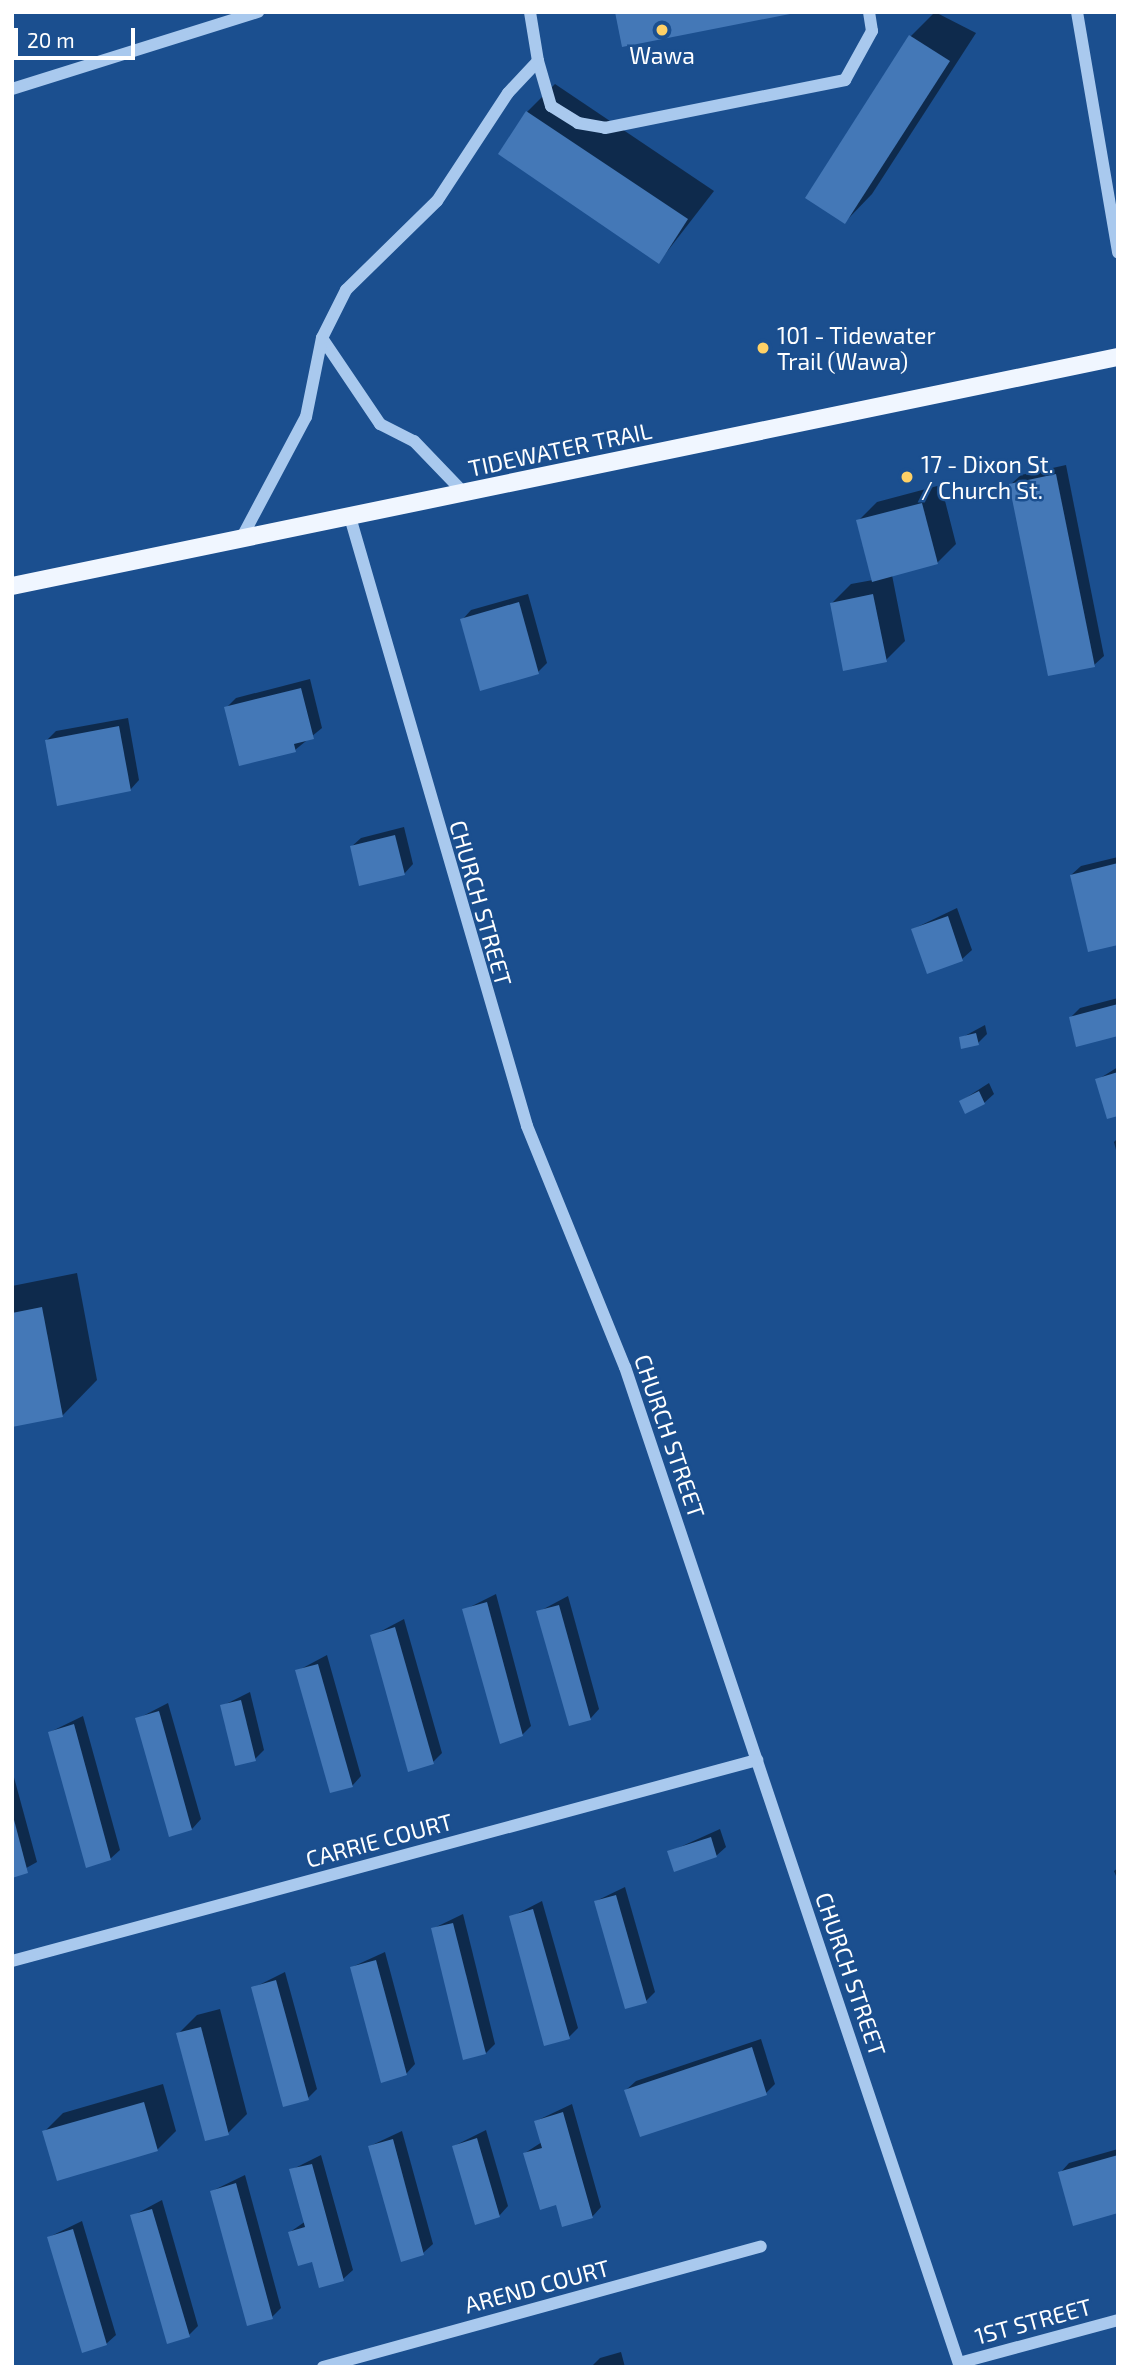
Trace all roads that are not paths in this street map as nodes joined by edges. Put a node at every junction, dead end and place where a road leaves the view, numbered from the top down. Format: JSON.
{"nodes":[{"id":1,"x":258,"y":12,"type":"edge"},
{"id":2,"x":530,"y":12,"type":"edge"},
{"id":3,"x":869,"y":12,"type":"edge"},
{"id":4,"x":1077,"y":12,"type":"edge"},
{"id":5,"x":538,"y":61,"type":"junction"},
{"id":6,"x":12,"y":89,"type":"edge"},
{"id":7,"x":1118,"y":253,"type":"edge"},
{"id":8,"x":322,"y":338,"type":"junction"},
{"id":9,"x":1118,"y":357,"type":"edge"},
{"id":10,"x":465,"y":494,"type":"junction"},
{"id":11,"x":350,"y":517,"type":"junction"},
{"id":12,"x":241,"y":539,"type":"junction"},
{"id":13,"x":12,"y":586,"type":"edge"},
{"id":14,"x":757,"y":1760,"type":"junction"},
{"id":15,"x":12,"y":1961,"type":"edge"},
{"id":16,"x":761,"y":2246,"type":"dead end"},
{"id":17,"x":1118,"y":2320,"type":"edge"},
{"id":18,"x":959,"y":2365,"type":"edge"},
{"id":19,"x":323,"y":2367,"type":"edge"}],
"edges":[{"from":1,"to":6,"type":"street"},
{"from":2,"to":5,"type":"street"},
{"from":3,"to":5,"type":"street"},
{"from":4,"to":7,"type":"street"},
{"from":5,"to":8,"type":"street"},
{"from":8,"to":10,"type":"street"},
{"from":8,"to":12,"type":"street"},
{"from":9,"to":10,"type":"main road","name":"TIDEWATER TRAIL"},
{"from":10,"to":11,"type":"main road","name":"TIDEWATER TRAIL"},
{"from":11,"to":12,"type":"main road","name":"TIDEWATER TRAIL"},
{"from":11,"to":14,"type":"street","name":"CHURCH STREET"},
{"from":12,"to":13,"type":"main road","name":"TIDEWATER TRAIL"},
{"from":14,"to":15,"type":"street","name":"CARRIE COURT"},
{"from":14,"to":18,"type":"street","name":"CHURCH STREET"},
{"from":16,"to":19,"type":"street","name":"AREND COURT"},
{"from":17,"to":18,"type":"street","name":"1ST STREET"}]}
